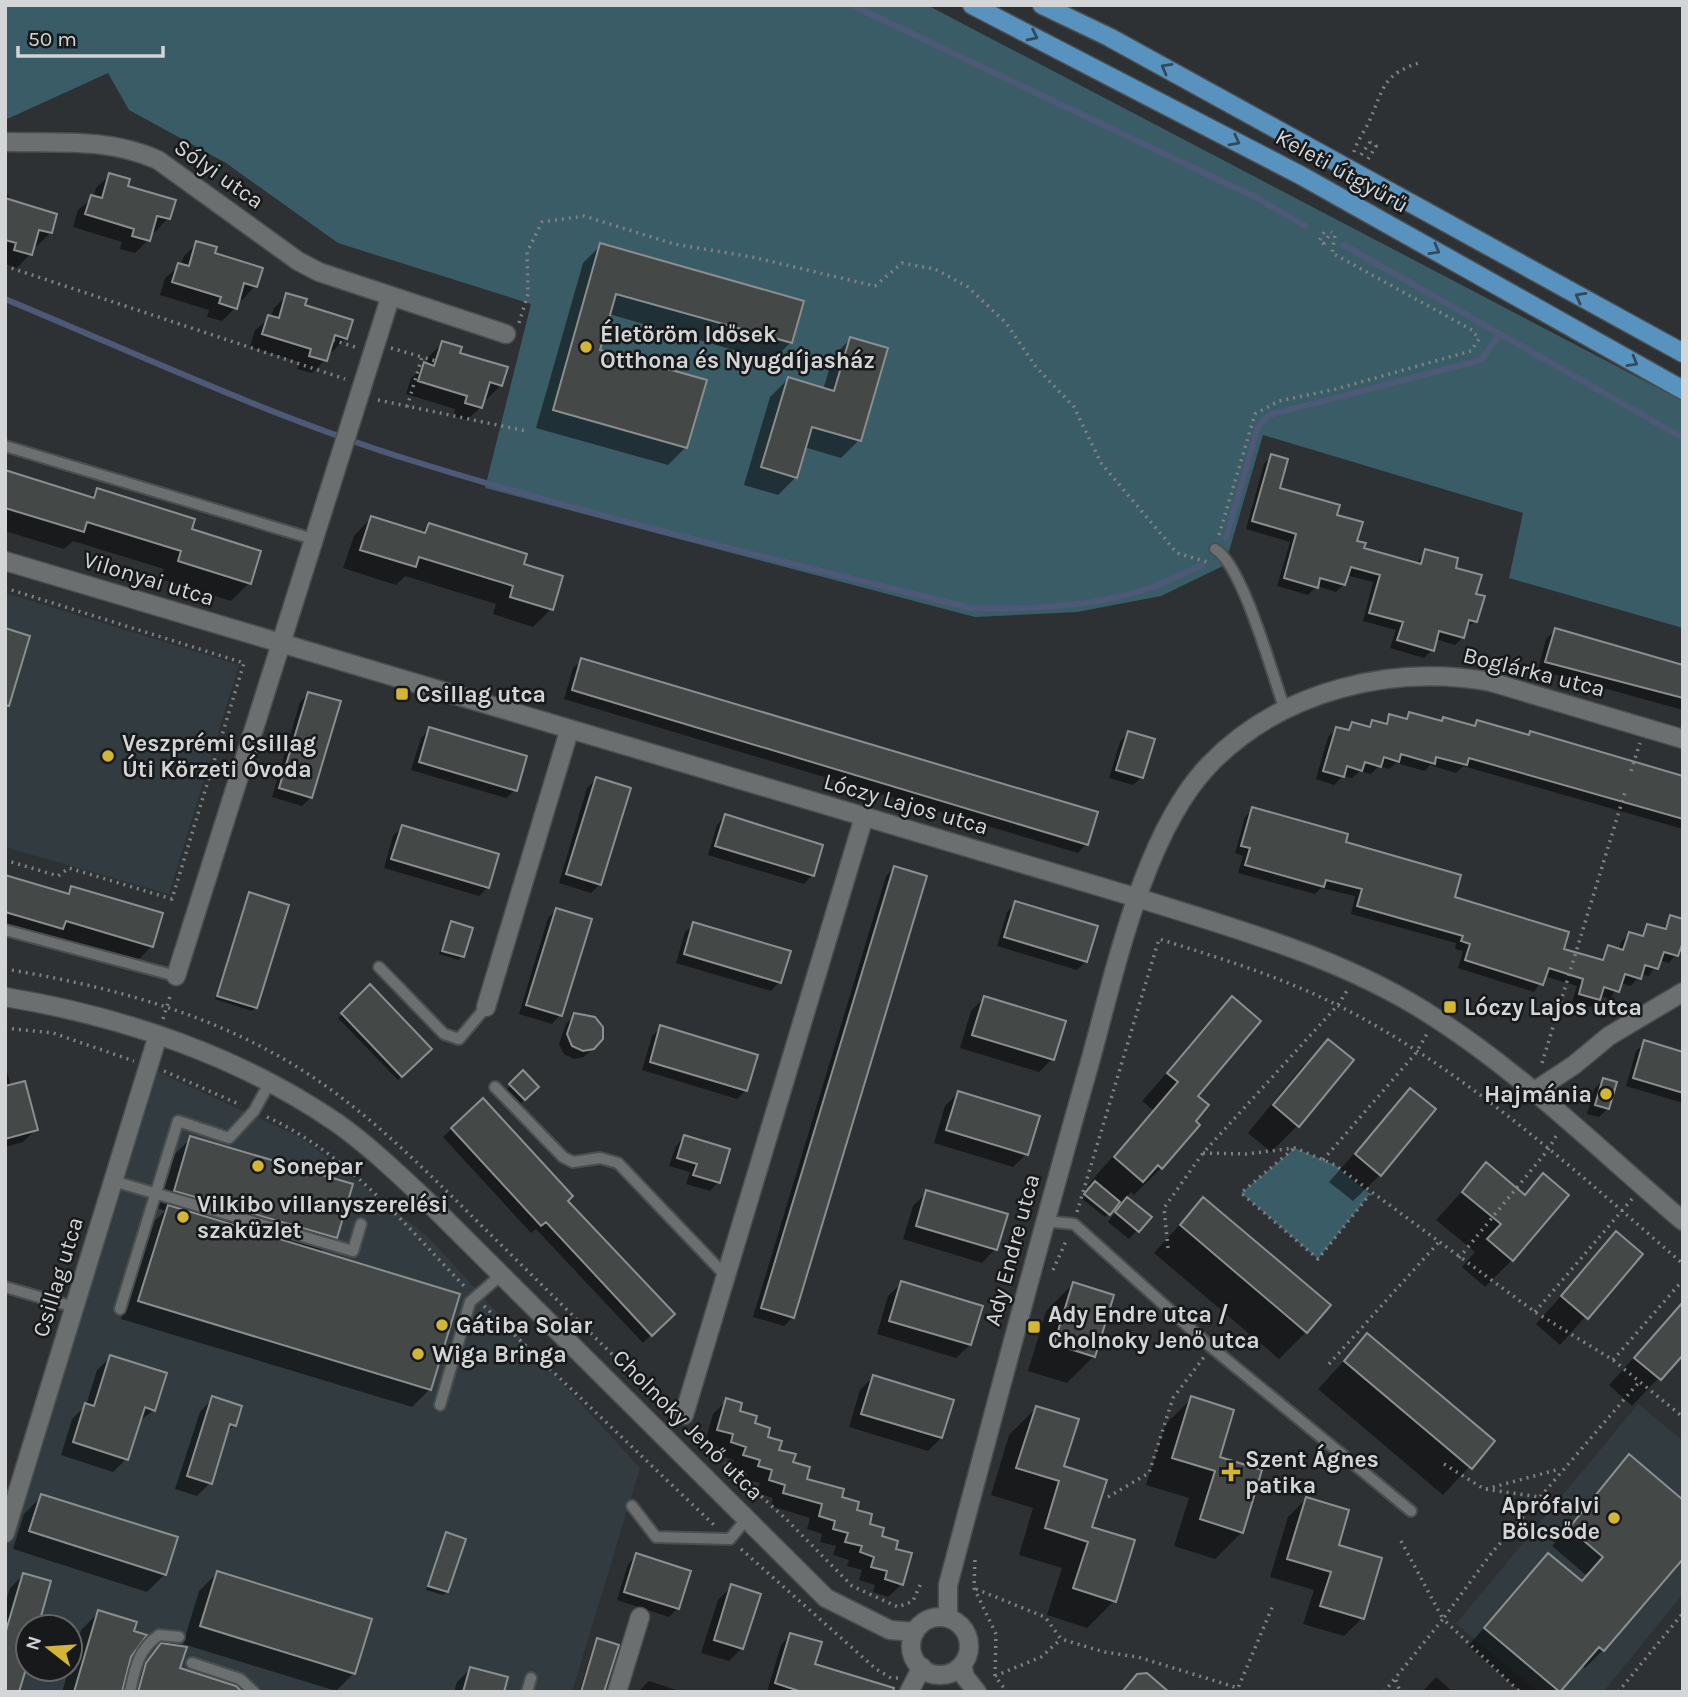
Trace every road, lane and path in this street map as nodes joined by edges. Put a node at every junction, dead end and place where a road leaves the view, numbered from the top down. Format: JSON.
{"nodes":[{"id":1,"x":972,"y":5,"type":"edge"},
{"id":2,"x":1042,"y":5,"type":"edge"},
{"id":3,"x":1422,"y":62,"type":"dead end"},
{"id":4,"x":5,"y":142,"type":"edge"},
{"id":5,"x":1367,"y":160,"type":"dead end"},
{"id":6,"x":1326,"y":229,"type":"dead end"},
{"id":7,"x":5,"y":265,"type":"edge"},
{"id":8,"x":390,"y":298,"type":"junction"},
{"id":9,"x":512,"y":331,"type":"joint"},
{"id":10,"x":333,"y":340,"type":"dead end"},
{"id":11,"x":374,"y":348,"type":"junction"},
{"id":12,"x":1683,"y":353,"type":"edge"},
{"id":13,"x":422,"y":357,"type":"junction"},
{"id":14,"x":436,"y":361,"type":"dead end"},
{"id":15,"x":360,"y":390,"type":"junction"},
{"id":16,"x":1683,"y":390,"type":"edge"},
{"id":17,"x":407,"y":407,"type":"junction"},
{"id":18,"x":526,"y":431,"type":"dead end"},
{"id":19,"x":5,"y":446,"type":"edge"},
{"id":20,"x":313,"y":539,"type":"junction"},
{"id":21,"x":1215,"y":549,"type":"joint"},
{"id":22,"x":5,"y":561,"type":"edge"},
{"id":23,"x":1230,"y":564,"type":"junction"},
{"id":24,"x":5,"y":588,"type":"edge"},
{"id":25,"x":279,"y":643,"type":"junction"},
{"id":26,"x":1285,"y":710,"type":"junction"},
{"id":27,"x":1644,"y":727,"type":"junction"},
{"id":28,"x":569,"y":731,"type":"junction"},
{"id":29,"x":1683,"y":739,"type":"edge"},
{"id":30,"x":1631,"y":771,"type":"dead end"},
{"id":31,"x":1625,"y":792,"type":"dead end"},
{"id":32,"x":864,"y":817,"type":"junction"},
{"id":33,"x":5,"y":860,"type":"edge"},
{"id":34,"x":1138,"y":898,"type":"junction"},
{"id":35,"x":5,"y":930,"type":"edge"},
{"id":36,"x":379,"y":967,"type":"dead end"},
{"id":37,"x":1355,"y":975,"type":"junction"},
{"id":38,"x":176,"y":976,"type":"joint"},
{"id":39,"x":1683,"y":992,"type":"edge"},
{"id":40,"x":5,"y":997,"type":"edge"},
{"id":41,"x":1338,"y":1005,"type":"junction"},
{"id":42,"x":486,"y":1007,"type":"joint"},
{"id":43,"x":1436,"y":1018,"type":"junction"},
{"id":44,"x":5,"y":1028,"type":"edge"},
{"id":45,"x":158,"y":1035,"type":"junction"},
{"id":46,"x":1416,"y":1053,"type":"junction"},
{"id":47,"x":149,"y":1066,"type":"junction"},
{"id":48,"x":270,"y":1082,"type":"junction"},
{"id":49,"x":495,"y":1087,"type":"dead end"},
{"id":50,"x":1533,"y":1092,"type":"junction"},
{"id":51,"x":254,"y":1111,"type":"junction"},
{"id":52,"x":1565,"y":1121,"type":"junction"},
{"id":53,"x":1295,"y":1147,"type":"junction"},
{"id":54,"x":1547,"y":1151,"type":"junction"},
{"id":55,"x":1203,"y":1153,"type":"junction"},
{"id":56,"x":1323,"y":1160,"type":"junction"},
{"id":57,"x":113,"y":1181,"type":"junction"},
{"id":58,"x":1643,"y":1187,"type":"junction"},
{"id":59,"x":156,"y":1194,"type":"junction"},
{"id":60,"x":1370,"y":1194,"type":"junction"},
{"id":61,"x":1621,"y":1210,"type":"junction"},
{"id":62,"x":1044,"y":1221,"type":"junction"},
{"id":63,"x":1683,"y":1221,"type":"edge"},
{"id":64,"x":361,"y":1224,"type":"dead end"},
{"id":65,"x":1074,"y":1224,"type":"junction"},
{"id":66,"x":1438,"y":1243,"type":"junction"},
{"id":67,"x":1168,"y":1248,"type":"dead end"},
{"id":68,"x":1459,"y":1258,"type":"junction"},
{"id":69,"x":1683,"y":1264,"type":"edge"},
{"id":70,"x":501,"y":1275,"type":"junction"},
{"id":71,"x":726,"y":1276,"type":"junction"},
{"id":72,"x":1048,"y":1279,"type":"dead end"},
{"id":73,"x":1683,"y":1280,"type":"edge"},
{"id":74,"x":5,"y":1287,"type":"edge"},
{"id":75,"x":476,"y":1297,"type":"junction"},
{"id":76,"x":74,"y":1307,"type":"junction"},
{"id":77,"x":120,"y":1310,"type":"dead end"},
{"id":78,"x":1535,"y":1312,"type":"junction"},
{"id":79,"x":1211,"y":1346,"type":"junction"},
{"id":80,"x":1613,"y":1360,"type":"junction"},
{"id":81,"x":1329,"y":1364,"type":"dead end"},
{"id":82,"x":1640,"y":1381,"type":"junction"},
{"id":83,"x":440,"y":1405,"type":"dead end"},
{"id":84,"x":684,"y":1415,"type":"dead end"},
{"id":85,"x":1683,"y":1418,"type":"edge"},
{"id":86,"x":1444,"y":1464,"type":"dead end"},
{"id":87,"x":1562,"y":1469,"type":"junction"},
{"id":88,"x":1484,"y":1489,"type":"junction"},
{"id":89,"x":1108,"y":1497,"type":"dead end"},
{"id":90,"x":1540,"y":1497,"type":"junction"},
{"id":91,"x":632,"y":1506,"type":"dead end"},
{"id":92,"x":1410,"y":1511,"type":"dead end"},
{"id":93,"x":8,"y":1514,"type":"edge"},
{"id":94,"x":747,"y":1518,"type":"junction"},
{"id":95,"x":5,"y":1533,"type":"edge"},
{"id":96,"x":730,"y":1539,"type":"junction"},
{"id":97,"x":1401,"y":1541,"type":"dead end"},
{"id":98,"x":975,"y":1550,"type":"dead end"},
{"id":99,"x":921,"y":1583,"type":"dead end"},
{"id":100,"x":974,"y":1588,"type":"junction"},
{"id":101,"x":1275,"y":1603,"type":"dead end"},
{"id":102,"x":898,"y":1607,"type":"dead end"},
{"id":103,"x":1683,"y":1613,"type":"edge"},
{"id":104,"x":640,"y":1617,"type":"dead end"},
{"id":105,"x":948,"y":1618,"type":"junction"},
{"id":106,"x":1443,"y":1619,"type":"junction"},
{"id":107,"x":915,"y":1632,"type":"junction"},
{"id":108,"x":179,"y":1637,"type":"dead end"},
{"id":109,"x":1061,"y":1639,"type":"junction"},
{"id":110,"x":192,"y":1663,"type":"dead end"},
{"id":111,"x":962,"y":1665,"type":"junction"},
{"id":112,"x":922,"y":1667,"type":"junction"},
{"id":113,"x":995,"y":1676,"type":"junction"},
{"id":114,"x":531,"y":1678,"type":"dead end"},
{"id":115,"x":1396,"y":1680,"type":"junction"},
{"id":116,"x":910,"y":1690,"type":"edge"},
{"id":117,"x":130,"y":1692,"type":"edge"},
{"id":118,"x":254,"y":1692,"type":"edge"},
{"id":119,"x":527,"y":1692,"type":"edge"},
{"id":120,"x":617,"y":1692,"type":"edge"},
{"id":121,"x":976,"y":1692,"type":"edge"},
{"id":122,"x":1007,"y":1692,"type":"edge"},
{"id":123,"x":1384,"y":1692,"type":"edge"},
{"id":124,"x":1400,"y":1692,"type":"edge"},
{"id":125,"x":1520,"y":1692,"type":"edge"},
{"id":126,"x":1618,"y":1692,"type":"edge"}],
"edges":[{"from":1,"to":16,"type":"main road","name":"Keleti útgyűrű","one_way":true},
{"from":12,"to":2,"type":"main road","name":"Keleti útgyűrű","one_way":true},
{"from":3,"to":5,"type":"path"},
{"from":4,"to":8,"type":"street","name":"Sólyi utca"},
{"from":6,"to":21,"type":"path"},
{"from":7,"to":15,"type":"path"},
{"from":8,"to":9,"type":"street","name":"Sólyi utca"},
{"from":8,"to":11,"type":"street"},
{"from":9,"to":23,"type":"path"},
{"from":10,"to":11,"type":"path"},
{"from":11,"to":13,"type":"path"},
{"from":11,"to":15,"type":"street"},
{"from":13,"to":14,"type":"path"},
{"from":13,"to":17,"type":"path"},
{"from":15,"to":17,"type":"path"},
{"from":15,"to":20,"type":"street"},
{"from":17,"to":18,"type":"path"},
{"from":19,"to":20,"type":"lane"},
{"from":20,"to":25,"type":"street"},
{"from":21,"to":23,"type":"lane"},
{"from":22,"to":25,"type":"street","name":"Vilonyai utca"},
{"from":23,"to":26,"type":"lane"},
{"from":24,"to":33,"type":"path"},
{"from":25,"to":28,"type":"street","name":"Lóczy Lajos utca"},
{"from":25,"to":38,"type":"street"},
{"from":26,"to":27,"type":"street","name":"Boglárka utca"},
{"from":26,"to":34,"type":"street","name":"Boglárka utca"},
{"from":27,"to":29,"type":"street","name":"Boglárka utca"},
{"from":27,"to":30,"type":"path"},
{"from":28,"to":32,"type":"street","name":"Lóczy Lajos utca"},
{"from":28,"to":42,"type":"street"},
{"from":31,"to":50,"type":"path"},
{"from":32,"to":34,"type":"street","name":"Lóczy Lajos utca"},
{"from":32,"to":71,"type":"street","name":"Cholnoky Jenő utca"},
{"from":34,"to":37,"type":"street","name":"Lóczy Lajos utca"},
{"from":34,"to":62,"type":"street","name":"Ady Endre utca"},
{"from":35,"to":38,"type":"lane"},
{"from":36,"to":42,"type":"lane"},
{"from":37,"to":41,"type":"path"},
{"from":37,"to":43,"type":"street","name":"Lóczy Lajos utca"},
{"from":39,"to":50,"type":"street"},
{"from":40,"to":45,"type":"street","name":"Cholnoky Jenő utca"},
{"from":41,"to":46,"type":"path"},
{"from":41,"to":55,"type":"path"},
{"from":41,"to":65,"type":"path"},
{"from":43,"to":46,"type":"path"},
{"from":43,"to":50,"type":"street","name":"Lóczy Lajos utca"},
{"from":44,"to":47,"type":"path"},
{"from":45,"to":47,"type":"street","name":"Csillag utca"},
{"from":45,"to":48,"type":"street","name":"Cholnoky Jenő utca"},
{"from":46,"to":54,"type":"path"},
{"from":46,"to":56,"type":"path"},
{"from":47,"to":51,"type":"path"},
{"from":47,"to":57,"type":"street","name":"Csillag utca"},
{"from":48,"to":51,"type":"lane"},
{"from":48,"to":70,"type":"street","name":"Cholnoky Jenő utca"},
{"from":49,"to":71,"type":"lane"},
{"from":50,"to":52,"type":"street","name":"Lóczy Lajos utca"},
{"from":51,"to":59,"type":"lane"},
{"from":51,"to":75,"type":"path"},
{"from":52,"to":54,"type":"path"},
{"from":52,"to":58,"type":"street","name":"Lóczy Lajos utca"},
{"from":53,"to":55,"type":"path"},
{"from":53,"to":56,"type":"path"},
{"from":53,"to":60,"type":"path"},
{"from":54,"to":61,"type":"path"},
{"from":54,"to":68,"type":"path"},
{"from":55,"to":67,"type":"path"},
{"from":56,"to":60,"type":"path"},
{"from":57,"to":59,"type":"lane"},
{"from":57,"to":76,"type":"street","name":"Csillag utca"},
{"from":58,"to":61,"type":"path"},
{"from":58,"to":63,"type":"street","name":"Lóczy Lajos utca"},
{"from":59,"to":64,"type":"lane"},
{"from":59,"to":77,"type":"lane"},
{"from":60,"to":66,"type":"path"},
{"from":61,"to":69,"type":"path"},
{"from":61,"to":78,"type":"path"},
{"from":62,"to":65,"type":"lane"},
{"from":62,"to":105,"type":"street","name":"Ady Endre utca"},
{"from":65,"to":72,"type":"path"},
{"from":65,"to":79,"type":"lane"},
{"from":66,"to":68,"type":"path"},
{"from":66,"to":81,"type":"path"},
{"from":68,"to":78,"type":"path"},
{"from":70,"to":75,"type":"lane"},
{"from":70,"to":94,"type":"street","name":"Cholnoky Jenő utca"},
{"from":71,"to":84,"type":"street","name":"Cholnoky Jenő utca"},
{"from":73,"to":80,"type":"path"},
{"from":74,"to":76,"type":"lane"},
{"from":75,"to":83,"type":"lane"},
{"from":75,"to":96,"type":"path"},
{"from":76,"to":93,"type":"street","name":"Csillag utca"},
{"from":78,"to":80,"type":"path"},
{"from":79,"to":89,"type":"path"},
{"from":79,"to":92,"type":"lane"},
{"from":80,"to":82,"type":"path"},
{"from":82,"to":85,"type":"path"},
{"from":82,"to":87,"type":"path"},
{"from":86,"to":88,"type":"path"},
{"from":87,"to":88,"type":"path"},
{"from":87,"to":90,"type":"path"},
{"from":88,"to":90,"type":"path"},
{"from":90,"to":106,"type":"path"},
{"from":91,"to":96,"type":"lane"},
{"from":93,"to":95,"type":"street","name":"Csillag utca"},
{"from":94,"to":96,"type":"lane"},
{"from":94,"to":107,"type":"street","name":"Cholnoky Jenő utca"},
{"from":96,"to":116,"type":"path"},
{"from":97,"to":106,"type":"path"},
{"from":98,"to":100,"type":"path"},
{"from":99,"to":102,"type":"path"},
{"from":100,"to":109,"type":"path"},
{"from":100,"to":113,"type":"path"},
{"from":101,"to":109,"type":"path"},
{"from":103,"to":126,"type":"path"},
{"from":104,"to":120,"type":"street"},
{"from":105,"to":107,"type":"street"},
{"from":105,"to":111,"type":"street"},
{"from":106,"to":115,"type":"path"},
{"from":106,"to":125,"type":"path"},
{"from":107,"to":112,"type":"street"},
{"from":108,"to":117,"type":"lane"},
{"from":109,"to":113,"type":"path"},
{"from":110,"to":118,"type":"lane"},
{"from":111,"to":112,"type":"street"},
{"from":111,"to":121,"type":"street"},
{"from":112,"to":116,"type":"street"},
{"from":113,"to":122,"type":"path"},
{"from":114,"to":119,"type":"lane"},
{"from":115,"to":123,"type":"path"},
{"from":115,"to":124,"type":"path"}]}
